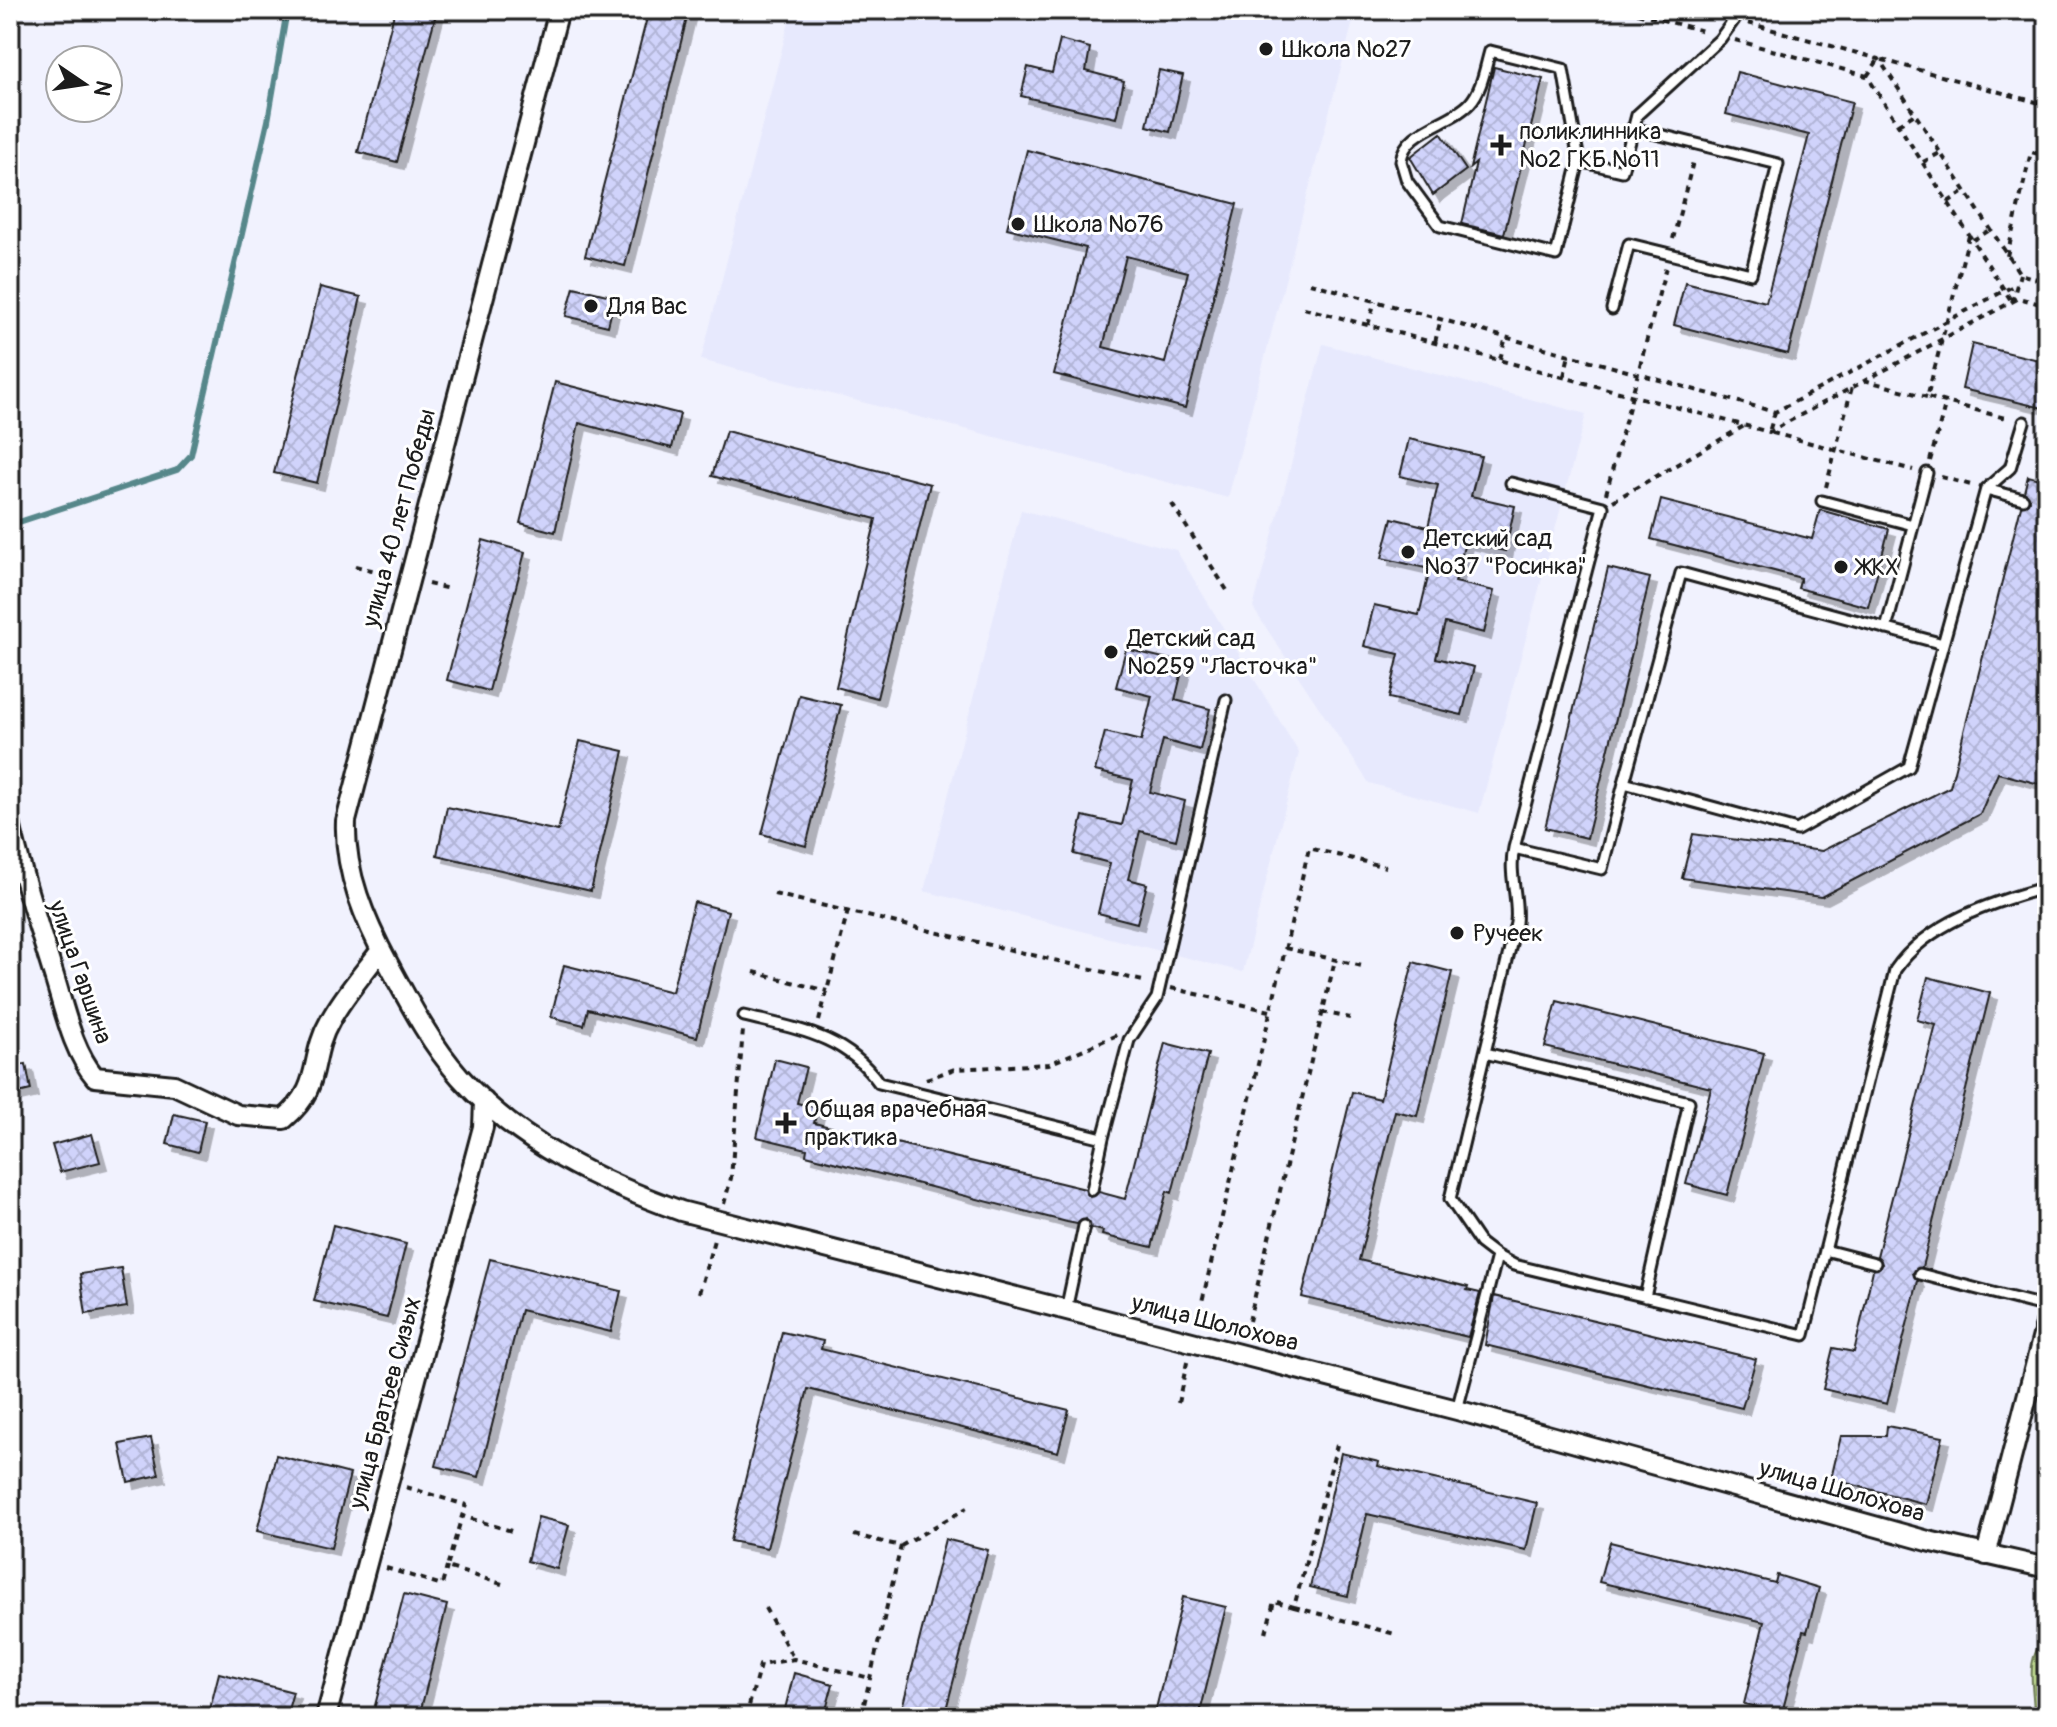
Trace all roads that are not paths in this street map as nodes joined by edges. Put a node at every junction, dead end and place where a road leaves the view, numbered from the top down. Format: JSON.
{"nodes":[{"id":1,"x":559,"y":10,"type":"edge"},
{"id":2,"x":1738,"y":15,"type":"edge"},
{"id":3,"x":1632,"y":128,"type":"junction"},
{"id":4,"x":1579,"y":161,"type":"junction"},
{"id":5,"x":1612,"y":309,"type":"dead end"},
{"id":6,"x":2024,"y":422,"type":"road end"},
{"id":7,"x":1927,"y":473,"type":"road end"},
{"id":8,"x":1511,"y":483,"type":"dead end"},
{"id":9,"x":1986,"y":489,"type":"junction"},
{"id":10,"x":2023,"y":499,"type":"dead end"},
{"id":11,"x":1822,"y":501,"type":"road end"},
{"id":12,"x":1913,"y":525,"type":"junction"},
{"id":13,"x":1886,"y":629,"type":"junction"},
{"id":14,"x":1943,"y":644,"type":"junction"},
{"id":15,"x":1226,"y":700,"type":"dead end"},
{"id":16,"x":1624,"y":783,"type":"junction"},
{"id":17,"x":10,"y":823,"type":"edge"},
{"id":18,"x":1514,"y":848,"type":"junction"},
{"id":19,"x":2047,"y":887,"type":"edge"},
{"id":20,"x":381,"y":950,"type":"junction"},
{"id":21,"x":744,"y":1016,"type":"road end"},
{"id":22,"x":424,"y":1029,"type":"joint"},
{"id":23,"x":1485,"y":1053,"type":"junction"},
{"id":24,"x":484,"y":1101,"type":"junction"},
{"id":25,"x":1103,"y":1138,"type":"junction"},
{"id":26,"x":1092,"y":1190,"type":"dead end"},
{"id":27,"x":1084,"y":1226,"type":"dead end"},
{"id":28,"x":1825,"y":1250,"type":"junction"},
{"id":29,"x":1497,"y":1256,"type":"junction"},
{"id":30,"x":1875,"y":1263,"type":"dead end"},
{"id":31,"x":1920,"y":1274,"type":"dead end"},
{"id":32,"x":1645,"y":1297,"type":"junction"},
{"id":33,"x":2047,"y":1307,"type":"edge"},
{"id":34,"x":1066,"y":1310,"type":"junction"},
{"id":35,"x":2047,"y":1320,"type":"edge"},
{"id":36,"x":1457,"y":1410,"type":"junction"},
{"id":37,"x":1986,"y":1555,"type":"junction"},
{"id":38,"x":2047,"y":1568,"type":"edge"},
{"id":39,"x":326,"y":1717,"type":"edge"}],
"edges":[{"from":1,"to":20,"type":"street","name":"улица 40 лет Победы"},
{"from":2,"to":3,"type":"lane"},
{"from":3,"to":4,"type":"lane"},
{"from":3,"to":5,"type":"lane"},
{"from":4,"to":4,"type":"lane"},
{"from":6,"to":9,"type":"lane"},
{"from":7,"to":12,"type":"lane"},
{"from":8,"to":18,"type":"lane"},
{"from":9,"to":10,"type":"lane"},
{"from":9,"to":14,"type":"lane"},
{"from":11,"to":12,"type":"lane"},
{"from":12,"to":13,"type":"lane"},
{"from":13,"to":14,"type":"lane"},
{"from":13,"to":16,"type":"lane"},
{"from":14,"to":16,"type":"lane"},
{"from":15,"to":25,"type":"lane"},
{"from":16,"to":18,"type":"lane"},
{"from":17,"to":20,"type":"street","name":"улица Гаршина"},
{"from":18,"to":23,"type":"lane"},
{"from":19,"to":28,"type":"lane"},
{"from":20,"to":22,"type":"street","name":"улица 40 лет Победы"},
{"from":21,"to":25,"type":"lane"},
{"from":22,"to":24,"type":"street","name":"улица Шолохова"},
{"from":23,"to":29,"type":"lane"},
{"from":23,"to":32,"type":"lane"},
{"from":24,"to":34,"type":"street","name":"улица Шолохова"},
{"from":24,"to":39,"type":"street","name":"улица Братьев Сизых"},
{"from":25,"to":26,"type":"lane"},
{"from":27,"to":34,"type":"lane"},
{"from":28,"to":30,"type":"lane"},
{"from":28,"to":32,"type":"lane"},
{"from":29,"to":32,"type":"lane"},
{"from":29,"to":36,"type":"lane"},
{"from":31,"to":33,"type":"lane"},
{"from":34,"to":36,"type":"street","name":"улица Шолохова"},
{"from":35,"to":37,"type":"street"},
{"from":36,"to":37,"type":"street","name":"улица Шолохова"},
{"from":37,"to":38,"type":"street","name":"улица Шолохова"}]}
